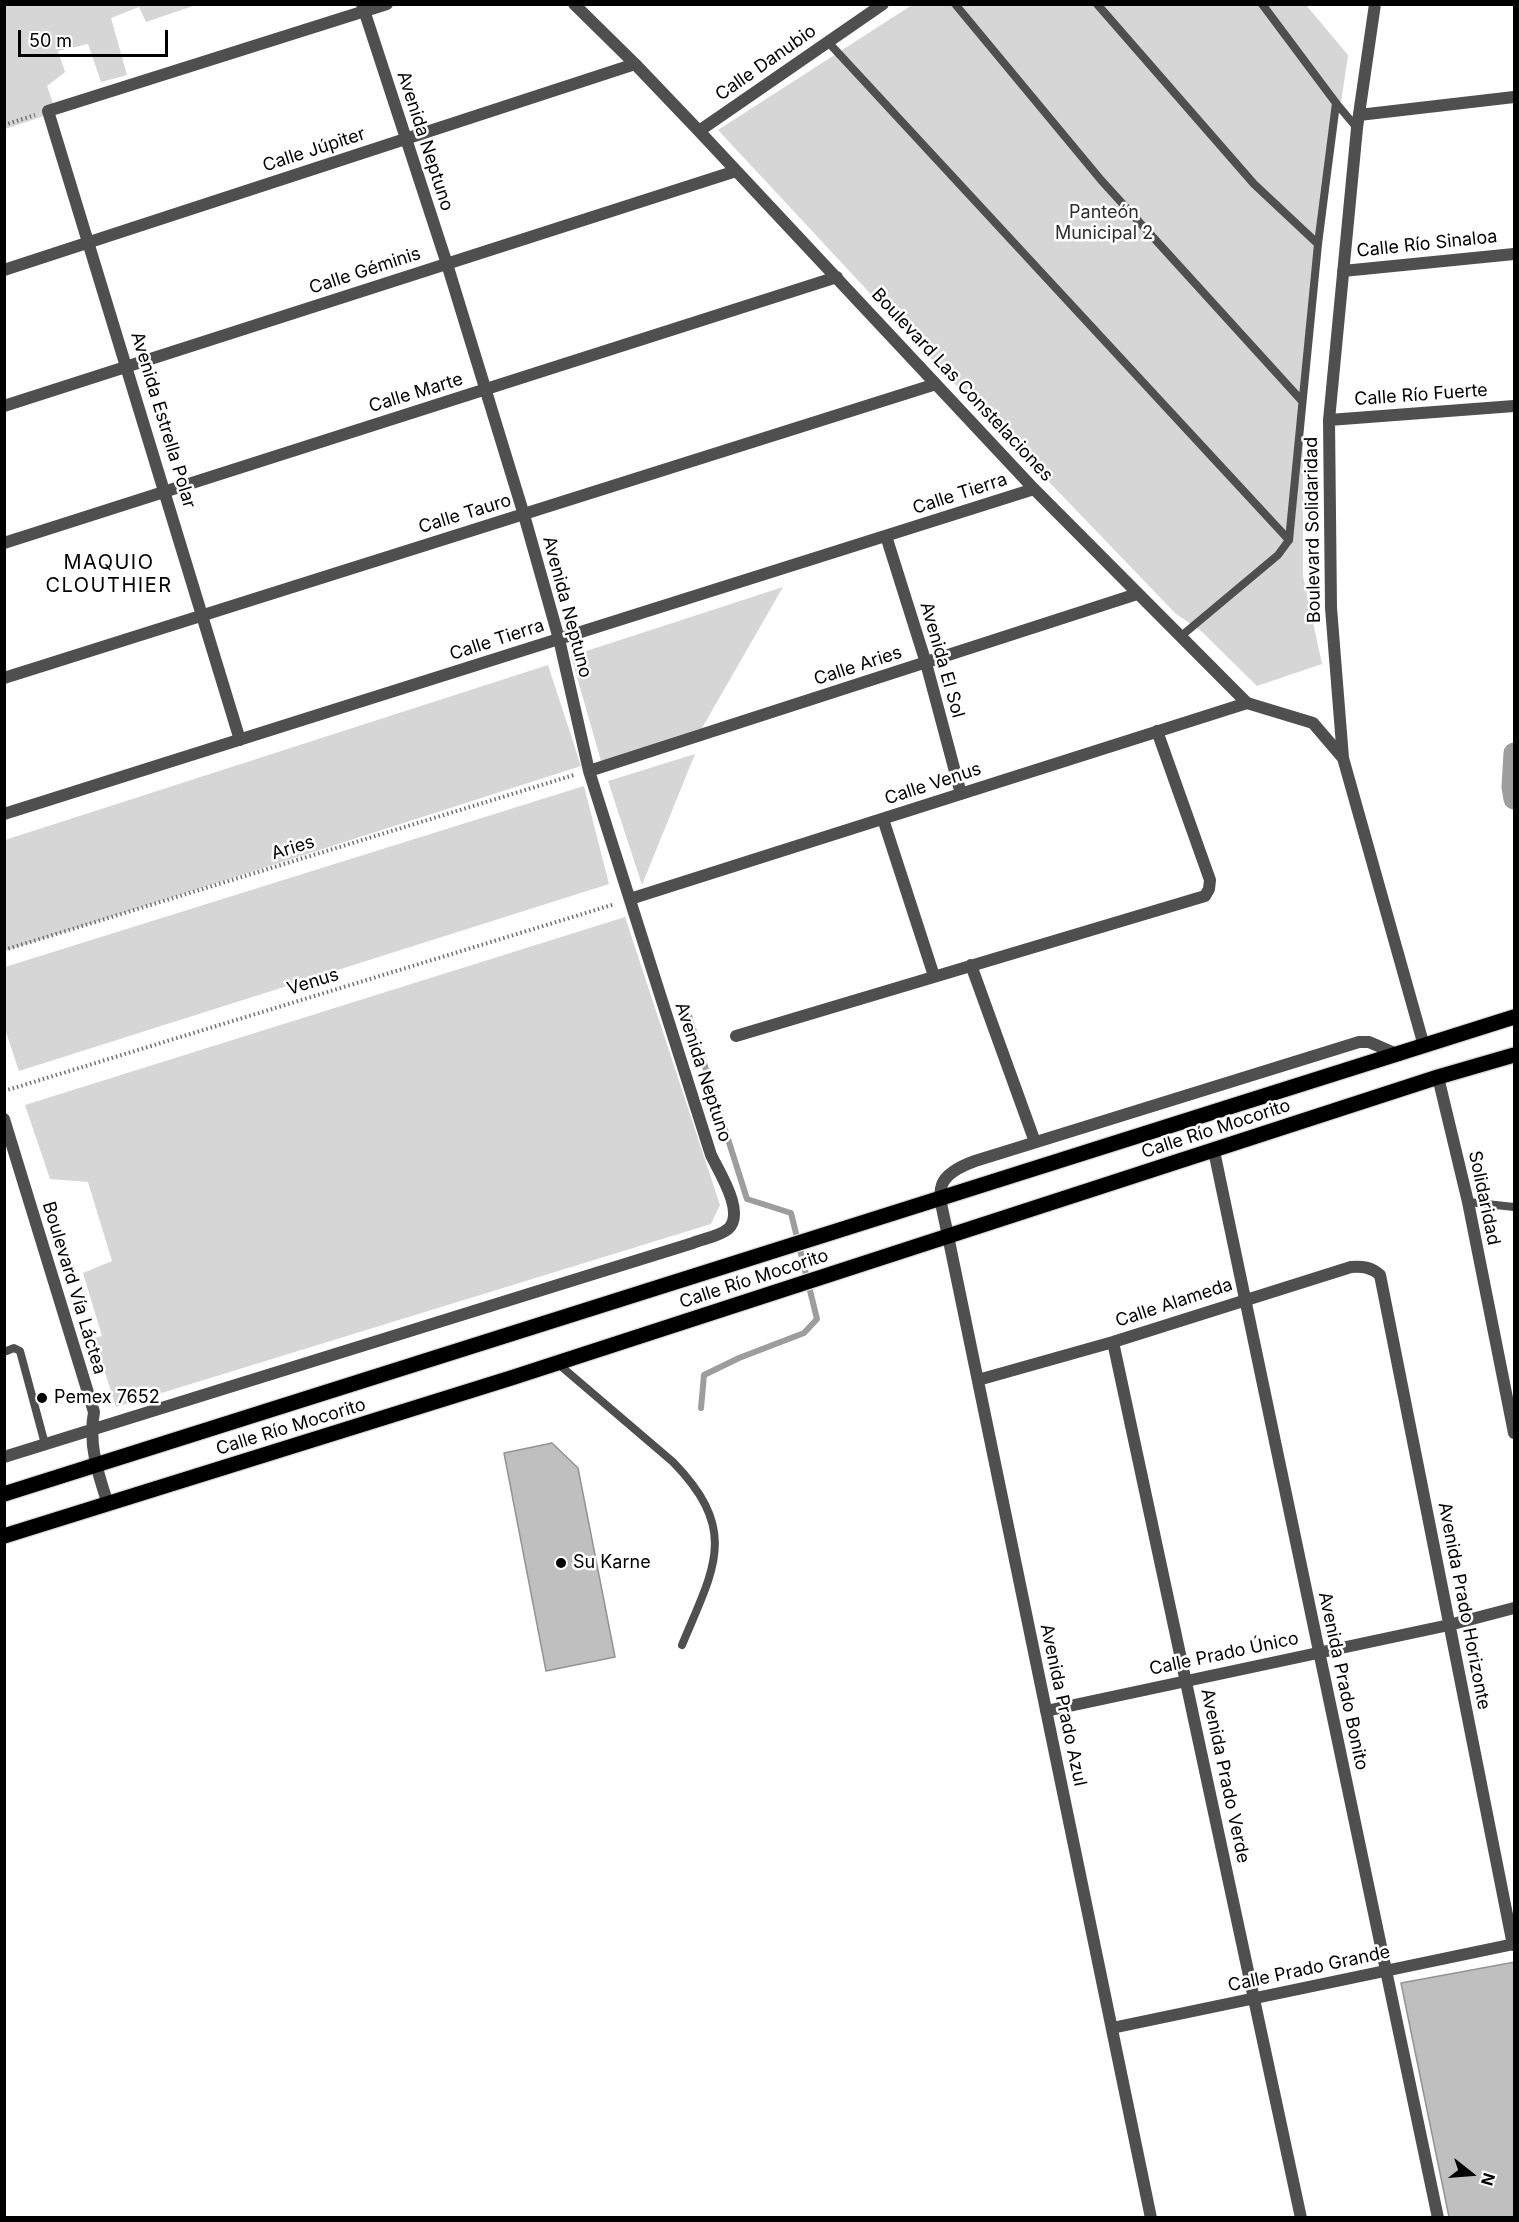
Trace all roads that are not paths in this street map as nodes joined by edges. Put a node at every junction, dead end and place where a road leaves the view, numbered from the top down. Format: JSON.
{"nodes":[{"id":1,"x":387,"y":4,"type":"edge"},
{"id":2,"x":574,"y":4,"type":"edge"},
{"id":3,"x":883,"y":4,"type":"edge"},
{"id":4,"x":955,"y":4,"type":"edge"},
{"id":5,"x":1097,"y":4,"type":"edge"},
{"id":6,"x":1262,"y":4,"type":"edge"},
{"id":7,"x":1375,"y":4,"type":"edge"},
{"id":8,"x":363,"y":8,"type":"edge"},
{"id":9,"x":828,"y":42,"type":"junction"},
{"id":10,"x":635,"y":64,"type":"junction"},
{"id":11,"x":1515,"y":97,"type":"edge"},
{"id":12,"x":1336,"y":103,"type":"junction"},
{"id":13,"x":1359,"y":115,"type":"junction"},
{"id":14,"x":1357,"y":128,"type":"junction"},
{"id":15,"x":699,"y":131,"type":"junction"},
{"id":16,"x":405,"y":140,"type":"junction"},
{"id":17,"x":736,"y":171,"type":"junction"},
{"id":18,"x":90,"y":242,"type":"junction"},
{"id":19,"x":1318,"y":244,"type":"junction"},
{"id":20,"x":1515,"y":254,"type":"edge"},
{"id":21,"x":447,"y":264,"type":"junction"},
{"id":22,"x":4,"y":270,"type":"edge"},
{"id":23,"x":1343,"y":271,"type":"junction"},
{"id":24,"x":837,"y":277,"type":"junction"},
{"id":25,"x":128,"y":366,"type":"junction"},
{"id":26,"x":936,"y":384,"type":"junction"},
{"id":27,"x":486,"y":390,"type":"junction"},
{"id":28,"x":1302,"y":400,"type":"junction"},
{"id":29,"x":4,"y":406,"type":"edge"},
{"id":30,"x":1515,"y":406,"type":"edge"},
{"id":31,"x":1329,"y":420,"type":"junction"},
{"id":32,"x":1034,"y":489,"type":"junction"},
{"id":33,"x":165,"y":491,"type":"junction"},
{"id":34,"x":524,"y":515,"type":"junction"},
{"id":35,"x":886,"y":536,"type":"junction"},
{"id":36,"x":1289,"y":540,"type":"junction"},
{"id":37,"x":4,"y":543,"type":"edge"},
{"id":38,"x":1137,"y":594,"type":"junction"},
{"id":39,"x":203,"y":615,"type":"junction"},
{"id":40,"x":1180,"y":637,"type":"junction"},
{"id":41,"x":559,"y":639,"type":"junction"},
{"id":42,"x":926,"y":663,"type":"junction"},
{"id":43,"x":4,"y":678,"type":"edge"},
{"id":44,"x":1247,"y":703,"type":"junction"},
{"id":45,"x":1157,"y":731,"type":"junction"},
{"id":46,"x":240,"y":740,"type":"junction"},
{"id":47,"x":1343,"y":758,"type":"junction"},
{"id":48,"x":589,"y":771,"type":"junction"},
{"id":49,"x":961,"y":794,"type":"junction"},
{"id":50,"x":4,"y":814,"type":"edge"},
{"id":51,"x":883,"y":819,"type":"junction"},
{"id":52,"x":630,"y":899,"type":"junction"},
{"id":53,"x":971,"y":965,"type":"junction"},
{"id":54,"x":934,"y":976,"type":"junction"},
{"id":55,"x":1515,"y":1017,"type":"edge"},
{"id":56,"x":736,"y":1036,"type":"dead end"},
{"id":57,"x":1424,"y":1046,"type":"junction"},
{"id":58,"x":1399,"y":1055,"type":"junction"},
{"id":59,"x":1515,"y":1055,"type":"edge"},
{"id":60,"x":1438,"y":1077,"type":"junction"},
{"id":61,"x":4,"y":1119,"type":"edge"},
{"id":62,"x":1035,"y":1142,"type":"junction"},
{"id":63,"x":1214,"y":1151,"type":"junction"},
{"id":64,"x":941,"y":1199,"type":"junction"},
{"id":65,"x":1468,"y":1202,"type":"junction"},
{"id":66,"x":1515,"y":1207,"type":"edge"},
{"id":67,"x":948,"y":1236,"type":"junction"},
{"id":68,"x":1380,"y":1275,"type":"joint"},
{"id":69,"x":1245,"y":1299,"type":"junction"},
{"id":70,"x":1113,"y":1342,"type":"junction"},
{"id":71,"x":4,"y":1352,"type":"edge"},
{"id":72,"x":556,"y":1362,"type":"junction"},
{"id":73,"x":978,"y":1380,"type":"junction"},
{"id":74,"x":91,"y":1430,"type":"junction"},
{"id":75,"x":1515,"y":1433,"type":"edge"},
{"id":76,"x":45,"y":1443,"type":"junction"},
{"id":77,"x":4,"y":1457,"type":"edge"},
{"id":78,"x":96,"y":1466,"type":"junction"},
{"id":79,"x":4,"y":1494,"type":"edge"},
{"id":80,"x":108,"y":1504,"type":"junction"},
{"id":81,"x":4,"y":1536,"type":"edge"},
{"id":82,"x":1515,"y":1608,"type":"edge"},
{"id":83,"x":1449,"y":1625,"type":"junction"},
{"id":84,"x":682,"y":1645,"type":"dead end"},
{"id":85,"x":1319,"y":1653,"type":"junction"},
{"id":86,"x":1186,"y":1681,"type":"junction"},
{"id":87,"x":1046,"y":1711,"type":"junction"},
{"id":88,"x":1514,"y":1944,"type":"edge"},
{"id":89,"x":1386,"y":1971,"type":"junction"},
{"id":90,"x":1254,"y":1999,"type":"junction"},
{"id":91,"x":1112,"y":2028,"type":"junction"},
{"id":92,"x":1151,"y":2217,"type":"edge"},
{"id":93,"x":1301,"y":2217,"type":"edge"},
{"id":94,"x":1438,"y":2217,"type":"edge"}],
"edges":[{"from":1,"to":8,"type":"street"},
{"from":2,"to":10,"type":"street","name":"Boulevard Las Constelaciones"},
{"from":3,"to":9,"type":"street","name":"Calle Danubio"},
{"from":4,"to":28,"type":"lane"},
{"from":5,"to":19,"type":"lane"},
{"from":6,"to":12,"type":"lane"},
{"from":7,"to":13,"type":"street","name":"Boulevard Solidaridad"},
{"from":8,"to":16,"type":"street","name":"Avenida Neptuno"},
{"from":8,"to":18,"type":"street","name":"Avenida Estrella Polar"},
{"from":9,"to":15,"type":"street","name":"Calle Danubio"},
{"from":9,"to":36,"type":"lane"},
{"from":10,"to":15,"type":"street","name":"Boulevard Las Constelaciones"},
{"from":10,"to":16,"type":"street","name":"Calle Júpiter"},
{"from":11,"to":13,"type":"street"},
{"from":12,"to":14,"type":"lane"},
{"from":12,"to":19,"type":"lane"},
{"from":13,"to":14,"type":"street","name":"Boulevard Solidaridad"},
{"from":14,"to":23,"type":"street","name":"Boulevard Solidaridad"},
{"from":15,"to":17,"type":"street","name":"Boulevard Las Constelaciones"},
{"from":16,"to":18,"type":"street","name":"Calle Júpiter"},
{"from":16,"to":21,"type":"street","name":"Avenida Neptuno"},
{"from":17,"to":21,"type":"street","name":"Calle Géminis"},
{"from":17,"to":24,"type":"street","name":"Boulevard Las Constelaciones"},
{"from":18,"to":22,"type":"street","name":"Calle Júpiter"},
{"from":18,"to":25,"type":"street","name":"Avenida Estrella Polar"},
{"from":19,"to":28,"type":"lane"},
{"from":20,"to":23,"type":"street","name":"Calle Río Sinaloa"},
{"from":21,"to":25,"type":"street","name":"Calle Géminis"},
{"from":21,"to":27,"type":"street","name":"Avenida Neptuno"},
{"from":23,"to":31,"type":"street","name":"Boulevard Solidaridad"},
{"from":24,"to":26,"type":"street","name":"Boulevard Las Constelaciones"},
{"from":24,"to":27,"type":"street","name":"Calle Marte"},
{"from":25,"to":29,"type":"street","name":"Calle Géminis"},
{"from":25,"to":33,"type":"street","name":"Avenida Estrella Polar"},
{"from":26,"to":32,"type":"street","name":"Boulevard Las Constelaciones"},
{"from":26,"to":34,"type":"street","name":"Calle Tauro"},
{"from":27,"to":33,"type":"street","name":"Calle Marte"},
{"from":27,"to":34,"type":"street","name":"Avenida Neptuno"},
{"from":28,"to":36,"type":"lane"},
{"from":30,"to":31,"type":"street","name":"Calle Río Fuerte"},
{"from":31,"to":47,"type":"street","name":"Boulevard Solidaridad"},
{"from":32,"to":35,"type":"street","name":"Calle Tierra"},
{"from":32,"to":38,"type":"street","name":"Boulevard Las Constelaciones"},
{"from":33,"to":37,"type":"street","name":"Calle Marte"},
{"from":33,"to":39,"type":"street","name":"Avenida Estrella Polar"},
{"from":34,"to":39,"type":"street","name":"Calle Tauro"},
{"from":34,"to":41,"type":"street","name":"Avenida Neptuno"},
{"from":35,"to":41,"type":"street","name":"Calle Tierra"},
{"from":35,"to":42,"type":"street","name":"Avenida El Sol"},
{"from":36,"to":40,"type":"lane"},
{"from":38,"to":40,"type":"street","name":"Boulevard Las Constelaciones"},
{"from":38,"to":42,"type":"street","name":"Calle Aries"},
{"from":39,"to":43,"type":"street","name":"Calle Tauro"},
{"from":39,"to":46,"type":"street","name":"Avenida Estrella Polar"},
{"from":40,"to":44,"type":"street","name":"Boulevard Las Constelaciones"},
{"from":41,"to":46,"type":"street","name":"Calle Tierra"},
{"from":41,"to":48,"type":"street","name":"Avenida Neptuno"},
{"from":42,"to":48,"type":"street","name":"Calle Aries"},
{"from":42,"to":49,"type":"street","name":"Avenida El Sol"},
{"from":44,"to":45,"type":"street","name":"Calle Venus"},
{"from":44,"to":47,"type":"street","name":"Boulevard Las Constelaciones"},
{"from":45,"to":49,"type":"street","name":"Calle Venus"},
{"from":45,"to":53,"type":"street"},
{"from":46,"to":50,"type":"street","name":"Calle Tierra"},
{"from":47,"to":57,"type":"street","name":"Boulevard Solidaridad"},
{"from":48,"to":52,"type":"street","name":"Avenida Neptuno"},
{"from":49,"to":51,"type":"street","name":"Calle Venus"},
{"from":51,"to":52,"type":"street","name":"Calle Venus"},
{"from":51,"to":54,"type":"street"},
{"from":52,"to":74,"type":"street","name":"Avenida Neptuno"},
{"from":53,"to":54,"type":"street"},
{"from":53,"to":62,"type":"street"},
{"from":54,"to":56,"type":"street"},
{"from":55,"to":57,"type":"main road","name":"Calle Río Mocorito"},
{"from":57,"to":58,"type":"main road","name":"Calle Río Mocorito"},
{"from":58,"to":62,"type":"street"},
{"from":58,"to":64,"type":"main road","name":"Calle Río Mocorito"},
{"from":59,"to":60,"type":"main road","name":"Calle Río Mocorito"},
{"from":60,"to":63,"type":"main road","name":"Calle Río Mocorito"},
{"from":60,"to":65,"type":"street","name":"Solidaridad"},
{"from":61,"to":74,"type":"street","name":"Boulevard Vía Láctea"},
{"from":62,"to":64,"type":"street"},
{"from":63,"to":67,"type":"main road","name":"Calle Río Mocorito"},
{"from":63,"to":69,"type":"street","name":"Avenida Prado Bonito"},
{"from":64,"to":67,"type":"street","name":"Avenida Prado Azul"},
{"from":64,"to":78,"type":"main road","name":"Calle Río Mocorito"},
{"from":65,"to":66,"type":"lane"},
{"from":65,"to":75,"type":"street","name":"Solidaridad"},
{"from":67,"to":72,"type":"main road","name":"Calle Río Mocorito"},
{"from":67,"to":73,"type":"street","name":"Avenida Prado Azul"},
{"from":68,"to":69,"type":"street","name":"Calle Alameda"},
{"from":68,"to":83,"type":"street","name":"Avenida Prado Horizonte"},
{"from":69,"to":70,"type":"street","name":"Calle Alameda"},
{"from":69,"to":85,"type":"street","name":"Avenida Prado Bonito"},
{"from":70,"to":73,"type":"street","name":"Calle Alameda"},
{"from":70,"to":86,"type":"street","name":"Avenida Prado Verde"},
{"from":71,"to":76,"type":"lane"},
{"from":72,"to":80,"type":"main road","name":"Calle Río Mocorito"},
{"from":72,"to":84,"type":"lane"},
{"from":73,"to":87,"type":"street","name":"Avenida Prado Azul"},
{"from":74,"to":76,"type":"street"},
{"from":74,"to":78,"type":"street","name":"Boulevard Vía Láctea"},
{"from":76,"to":77,"type":"street"},
{"from":78,"to":79,"type":"main road","name":"Calle Río Mocorito"},
{"from":78,"to":80,"type":"street","name":"Boulevard Vía Láctea"},
{"from":80,"to":81,"type":"main road","name":"Calle Río Mocorito"},
{"from":82,"to":83,"type":"street","name":"Calle Prado Único"},
{"from":83,"to":85,"type":"street","name":"Calle Prado Único"},
{"from":83,"to":88,"type":"street","name":"Avenida Prado Horizonte"},
{"from":85,"to":86,"type":"street","name":"Calle Prado Único"},
{"from":85,"to":89,"type":"street","name":"Avenida Prado Bonito"},
{"from":86,"to":87,"type":"street","name":"Calle Prado Único"},
{"from":86,"to":90,"type":"street","name":"Avenida Prado Verde"},
{"from":87,"to":91,"type":"street","name":"Avenida Prado Azul"},
{"from":88,"to":89,"type":"street","name":"Calle Prado Grande"},
{"from":89,"to":90,"type":"street","name":"Calle Prado Grande"},
{"from":89,"to":94,"type":"street","name":"Avenida Prado Bonito"},
{"from":90,"to":91,"type":"street","name":"Calle Prado Grande"},
{"from":90,"to":93,"type":"street","name":"Avenida Prado Verde"},
{"from":91,"to":92,"type":"street","name":"Avenida Prado Azul"}]}
